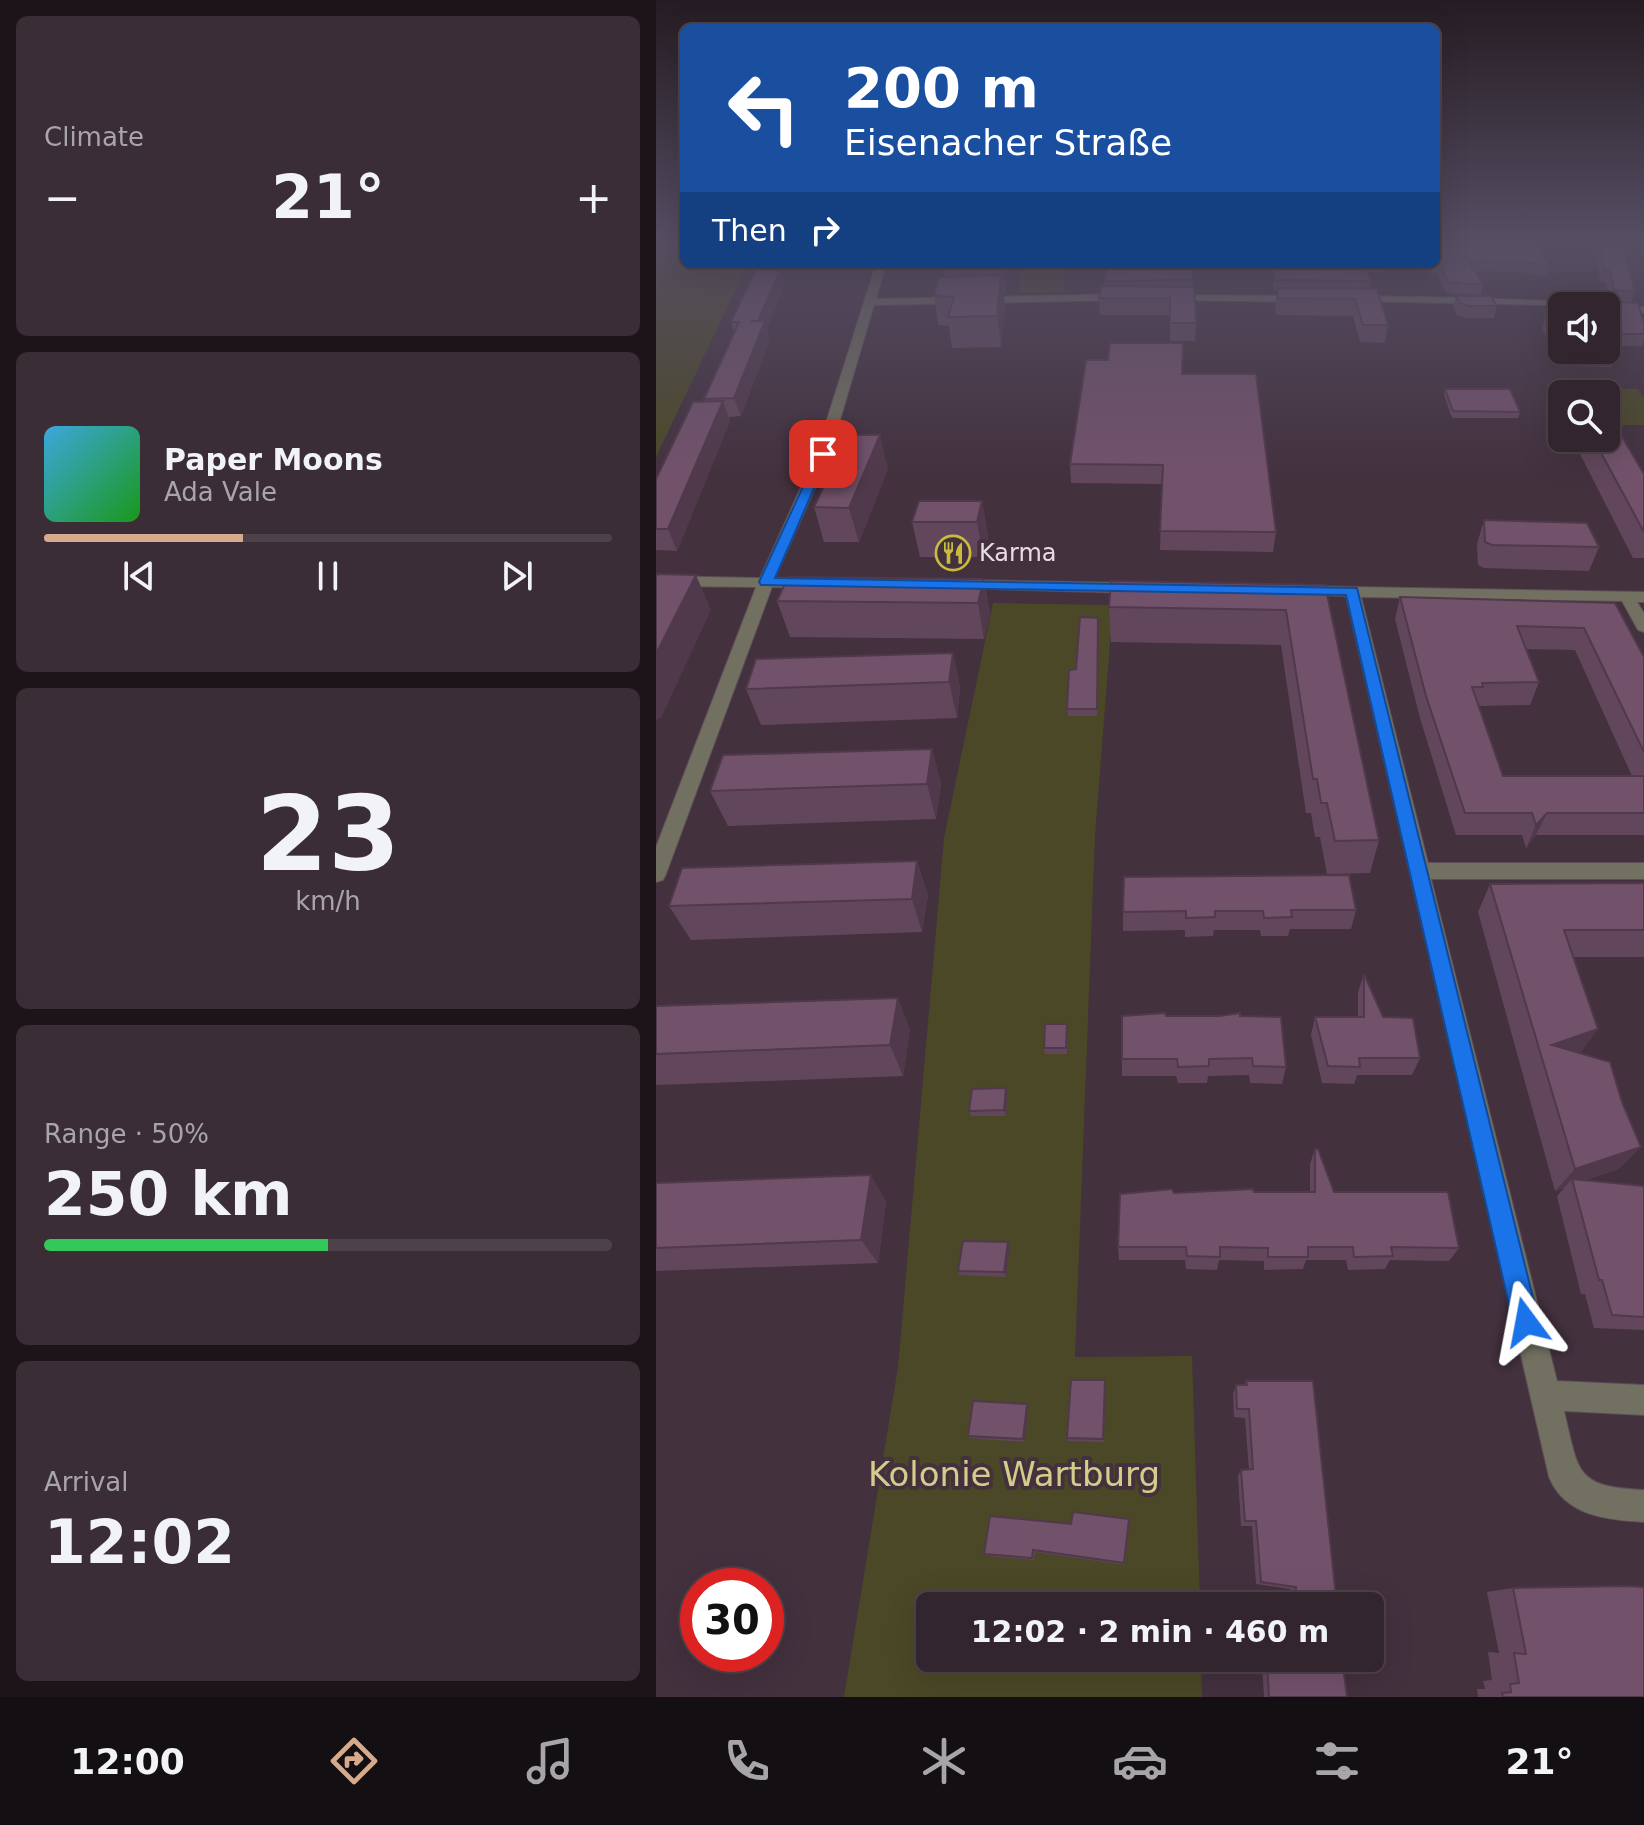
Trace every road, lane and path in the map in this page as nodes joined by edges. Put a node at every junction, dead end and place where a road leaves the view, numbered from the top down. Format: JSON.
{"nodes":[{"id":1,"x":864,"y":317,"type":"edge"},
{"id":2,"x":656,"y":581,"type":"edge"},
{"id":3,"x":766,"y":582,"type":"junction"},
{"id":4,"x":834,"y":583,"type":"edge"},
{"id":5,"x":942,"y":585,"type":"edge"},
{"id":6,"x":1156,"y":588,"type":"edge"},
{"id":7,"x":1277,"y":590,"type":"edge"},
{"id":8,"x":1352,"y":591,"type":"junction"},
{"id":9,"x":1636,"y":597,"type":"edge"},
{"id":10,"x":1644,"y":627,"type":"edge"},
{"id":11,"x":1418,"y":871,"type":"junction"},
{"id":12,"x":1644,"y":871,"type":"edge"},
{"id":13,"x":656,"y":874,"type":"edge"},
{"id":14,"x":1545,"y":1395,"type":"junction"},
{"id":15,"x":1644,"y":1400,"type":"edge"},
{"id":16,"x":1644,"y":1506,"type":"edge"}],
"edges":[{"from":1,"to":3,"type":"street"},
{"from":2,"to":3,"type":"street"},
{"from":3,"to":4,"type":"street"},
{"from":3,"to":13,"type":"street"},
{"from":5,"to":6,"type":"street"},
{"from":7,"to":8,"type":"street"},
{"from":8,"to":9,"type":"street"},
{"from":8,"to":11,"type":"street"},
{"from":9,"to":10,"type":"street"},
{"from":11,"to":12,"type":"street"},
{"from":11,"to":14,"type":"street"},
{"from":14,"to":15,"type":"street"},
{"from":14,"to":16,"type":"street"}]}
